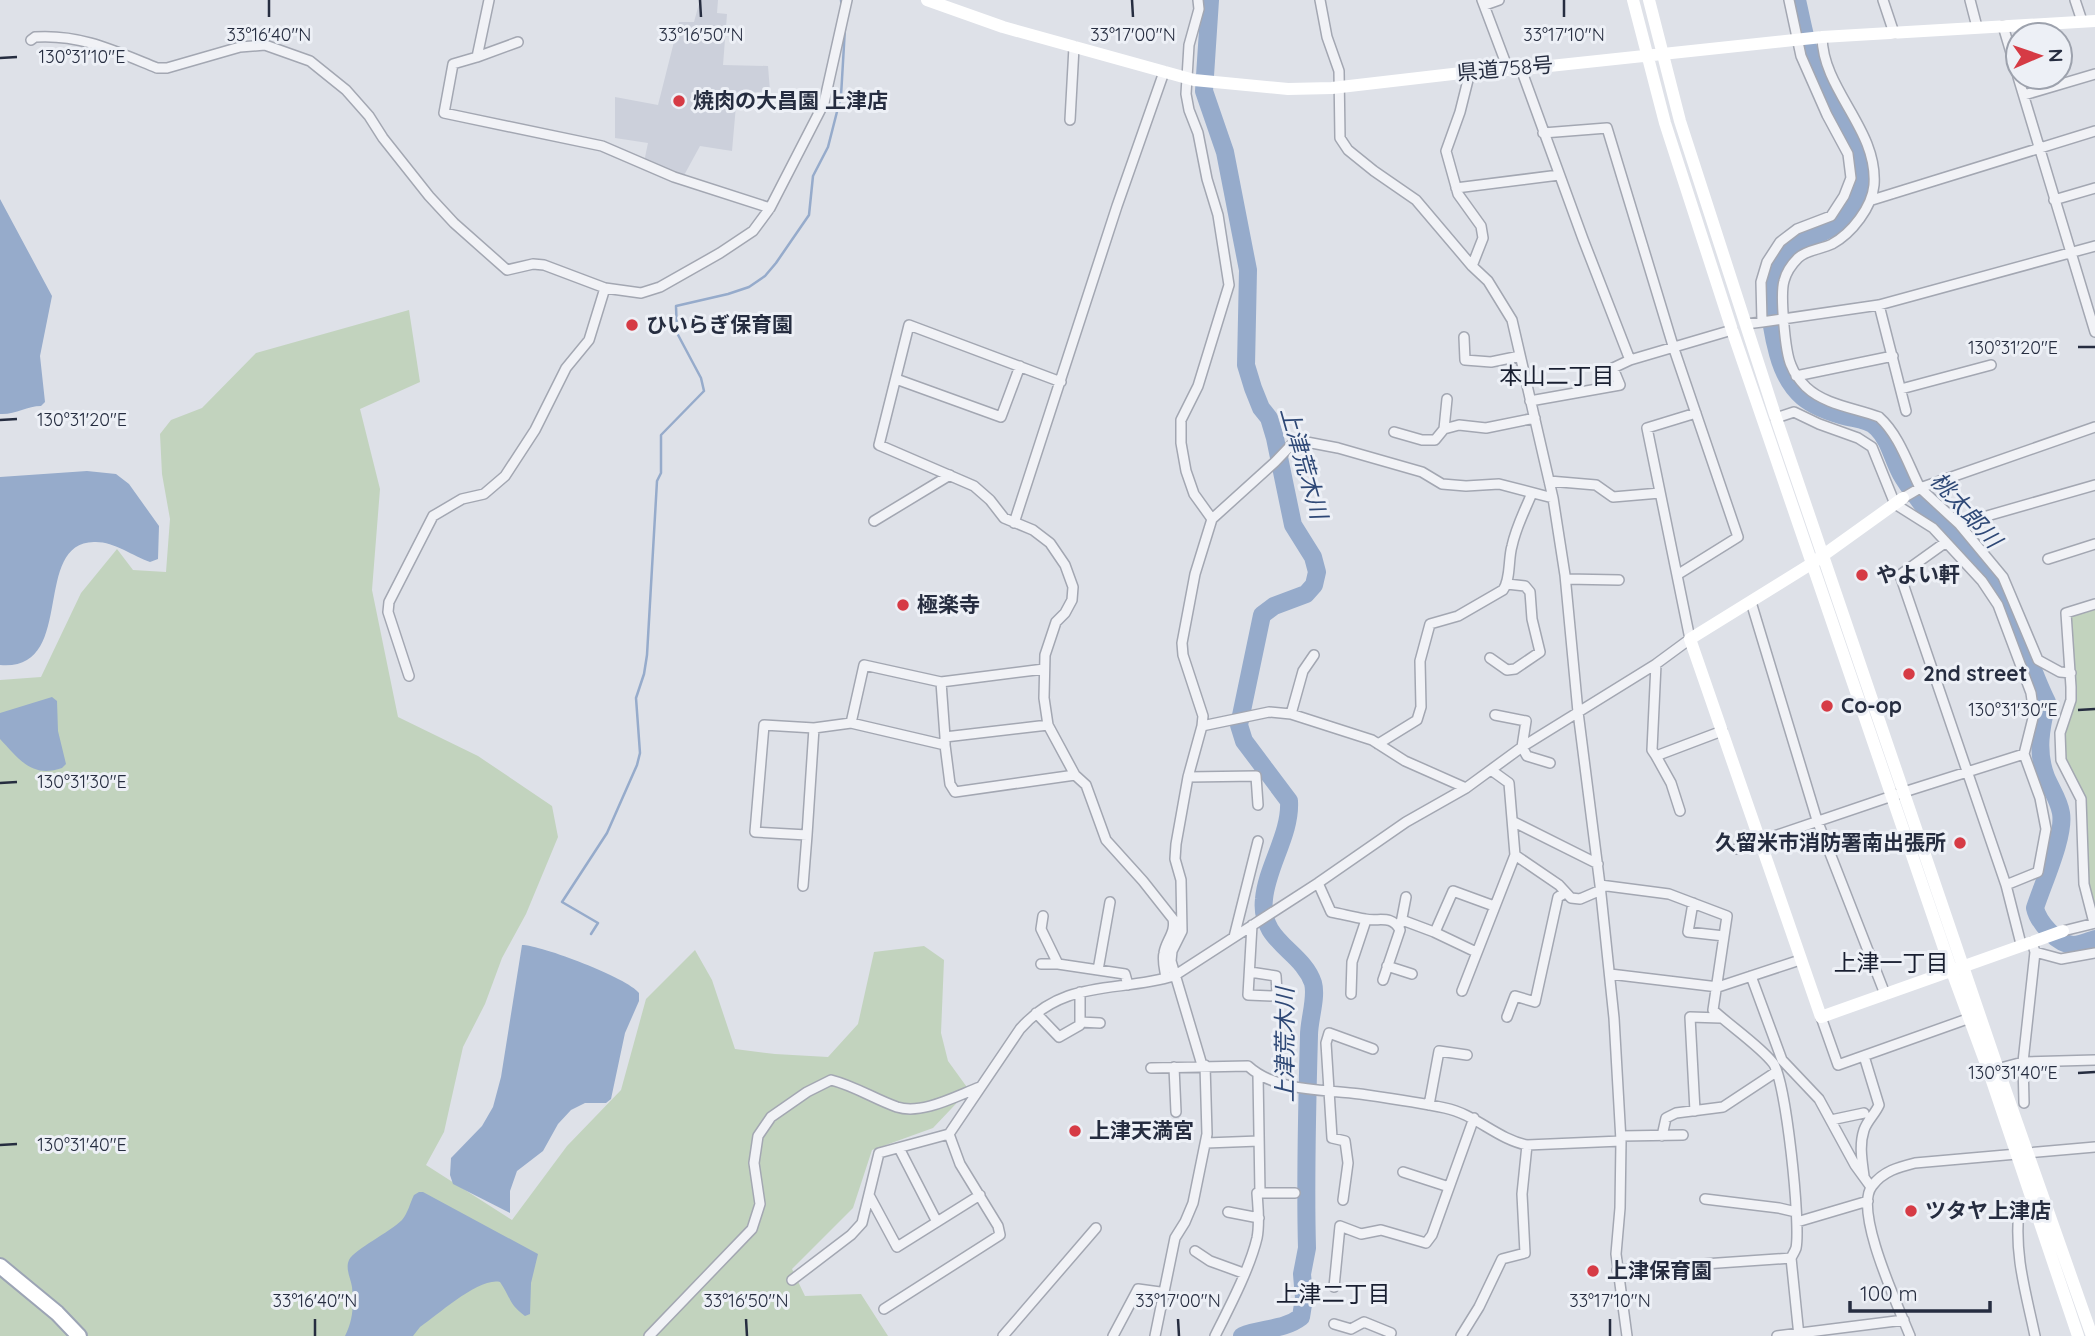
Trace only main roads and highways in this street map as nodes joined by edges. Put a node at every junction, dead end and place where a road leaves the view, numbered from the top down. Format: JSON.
{"nodes":[{"id":1,"x":0,"y":1266,"type":"edge"},
{"id":2,"x":79,"y":1336,"type":"edge"}],
"edges":[{"from":1,"to":2,"type":"main road"}]}
